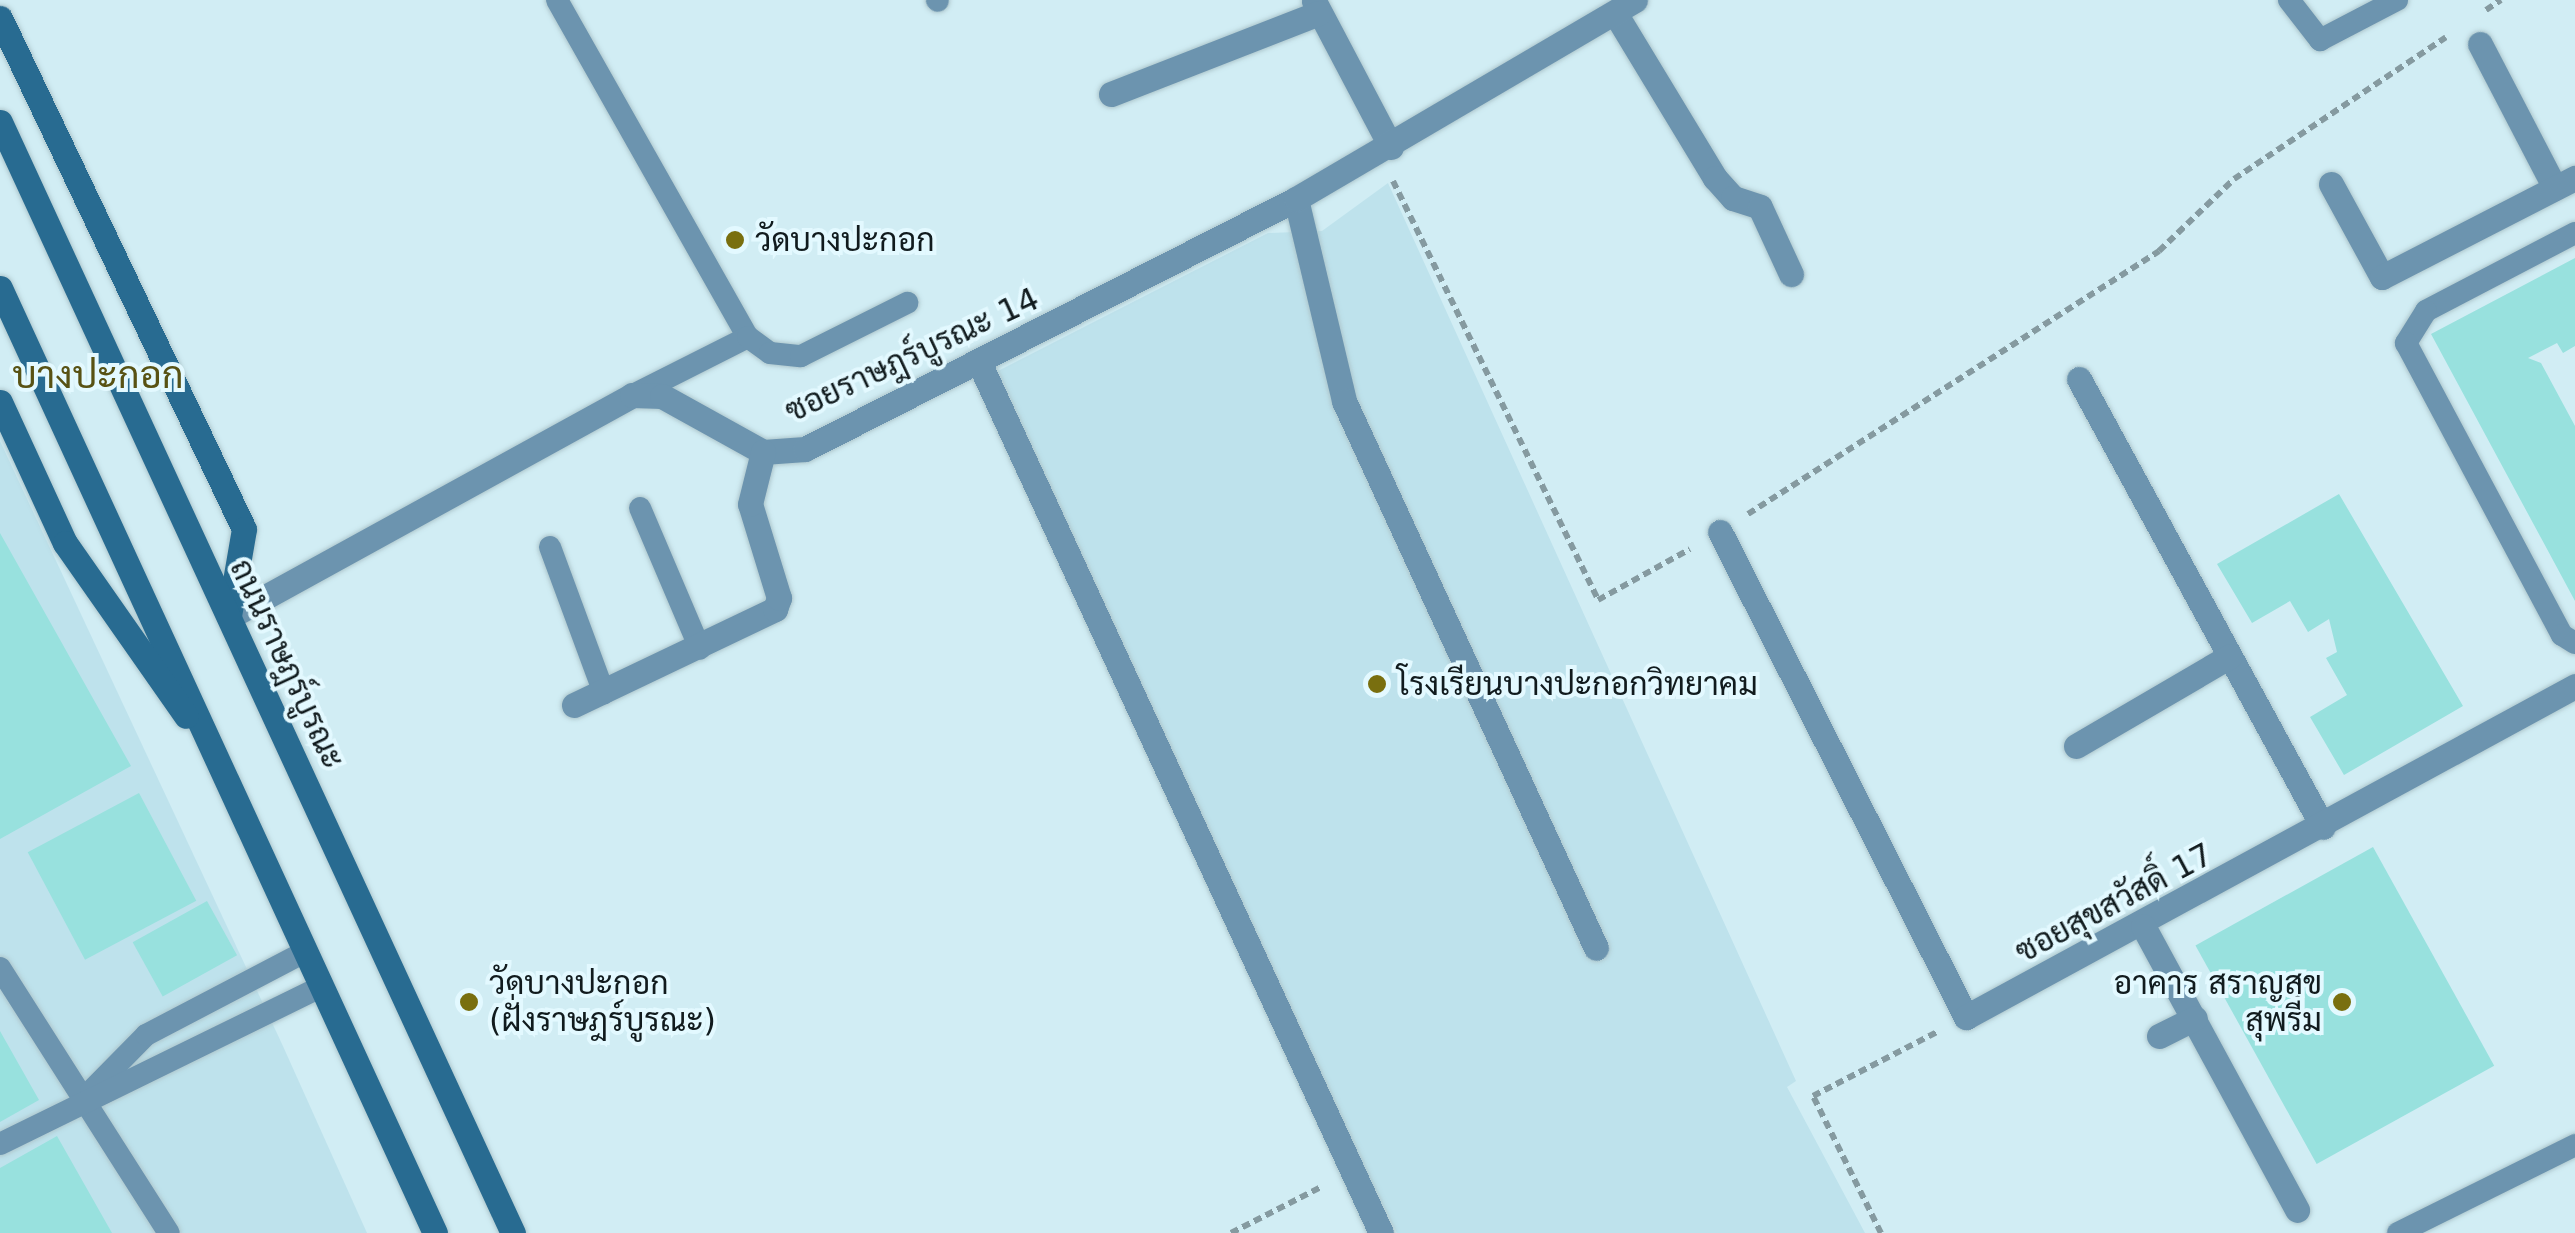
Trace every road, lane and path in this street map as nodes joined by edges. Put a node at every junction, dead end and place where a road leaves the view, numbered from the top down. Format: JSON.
{"nodes":[{"id":1,"x":557,"y":0,"type":"edge"},
{"id":2,"x":2289,"y":0,"type":"edge"},
{"id":3,"x":2398,"y":0,"type":"edge"},
{"id":4,"x":2501,"y":0,"type":"edge"},
{"id":5,"x":1316,"y":6,"type":"edge"},
{"id":6,"x":1625,"y":7,"type":"edge"},
{"id":7,"x":0,"y":18,"type":"edge"},
{"id":8,"x":2454,"y":32,"type":"dead end"},
{"id":9,"x":2475,"y":32,"type":"joint"},
{"id":10,"x":1111,"y":94,"type":"dead end"},
{"id":11,"x":0,"y":122,"type":"edge"},
{"id":12,"x":1385,"y":150,"type":"junction"},
{"id":13,"x":2565,"y":183,"type":"edge"},
{"id":14,"x":2331,"y":184,"type":"dead end"},
{"id":15,"x":1296,"y":199,"type":"junction"},
{"id":16,"x":2575,"y":233,"type":"edge"},
{"id":17,"x":1791,"y":274,"type":"dead end"},
{"id":18,"x":0,"y":288,"type":"edge"},
{"id":19,"x":907,"y":303,"type":"dead end"},
{"id":20,"x":748,"y":337,"type":"junction"},
{"id":21,"x":979,"y":362,"type":"junction"},
{"id":22,"x":2079,"y":379,"type":"dead end"},
{"id":23,"x":632,"y":395,"type":"junction"},
{"id":24,"x":0,"y":402,"type":"edge"},
{"id":25,"x":763,"y":452,"type":"junction"},
{"id":26,"x":640,"y":508,"type":"dead end"},
{"id":27,"x":1720,"y":532,"type":"junction"},
{"id":28,"x":550,"y":547,"type":"dead end"},
{"id":29,"x":229,"y":617,"type":"junction"},
{"id":30,"x":2575,"y":643,"type":"edge"},
{"id":31,"x":700,"y":649,"type":"junction"},
{"id":32,"x":2230,"y":656,"type":"junction"},
{"id":33,"x":2575,"y":686,"type":"edge"},
{"id":34,"x":604,"y":692,"type":"junction"},
{"id":35,"x":574,"y":705,"type":"dead end"},
{"id":36,"x":2076,"y":746,"type":"dead end"},
{"id":37,"x":224,"y":770,"type":"junction"},
{"id":38,"x":2323,"y":827,"type":"junction"},
{"id":39,"x":2143,"y":926,"type":"junction"},
{"id":40,"x":1596,"y":948,"type":"dead end"},
{"id":41,"x":305,"y":952,"type":"junction"},
{"id":42,"x":0,"y":968,"type":"edge"},
{"id":43,"x":320,"y":988,"type":"junction"},
{"id":44,"x":1966,"y":1017,"type":"junction"},
{"id":45,"x":2195,"y":1018,"type":"junction"},
{"id":46,"x":2159,"y":1036,"type":"dead end"},
{"id":47,"x":88,"y":1094,"type":"junction"},
{"id":48,"x":0,"y":1144,"type":"edge"},
{"id":49,"x":2575,"y":1145,"type":"edge"},
{"id":50,"x":1350,"y":1172,"type":"junction"},
{"id":51,"x":2297,"y":1210,"type":"dead end"},
{"id":52,"x":168,"y":1233,"type":"edge"},
{"id":53,"x":435,"y":1233,"type":"edge"},
{"id":54,"x":513,"y":1233,"type":"edge"},
{"id":55,"x":1231,"y":1233,"type":"edge"},
{"id":56,"x":1381,"y":1233,"type":"edge"},
{"id":57,"x":1881,"y":1233,"type":"edge"},
{"id":58,"x":2398,"y":1233,"type":"edge"}],
"edges":[{"from":1,"to":20,"type":"lane"},
{"from":2,"to":3,"type":"lane"},
{"from":4,"to":9,"type":"path"},
{"from":5,"to":10,"type":"street"},
{"from":5,"to":12,"type":"street"},
{"from":6,"to":12,"type":"street","name":"ซอยราษฎร์บูรณะ 14"},
{"from":6,"to":17,"type":"street"},
{"from":7,"to":29,"type":"main road"},
{"from":8,"to":27,"type":"path"},
{"from":9,"to":13,"type":"street"},
{"from":11,"to":29,"type":"main road","name":"ถนนราษฎร์บูรณะ"},
{"from":12,"to":15,"type":"street","name":"ซอยราษฎร์บูรณะ 14"},
{"from":12,"to":27,"type":"path"},
{"from":13,"to":14,"type":"street"},
{"from":15,"to":21,"type":"street","name":"ซอยราษฎร์บูรณะ 14"},
{"from":15,"to":40,"type":"street"},
{"from":16,"to":30,"type":"lane"},
{"from":18,"to":37,"type":"main road"},
{"from":19,"to":20,"type":"lane"},
{"from":20,"to":23,"type":"lane"},
{"from":21,"to":25,"type":"street","name":"ซอยราษฎร์บูรณะ 14"},
{"from":21,"to":50,"type":"street"},
{"from":22,"to":32,"type":"street"},
{"from":23,"to":25,"type":"street","name":"ซอยราษฎร์บูรณะ 14"},
{"from":23,"to":29,"type":"street"},
{"from":24,"to":37,"type":"main road"},
{"from":25,"to":31,"type":"street"},
{"from":26,"to":31,"type":"lane"},
{"from":27,"to":44,"type":"street"},
{"from":28,"to":34,"type":"lane"},
{"from":29,"to":54,"type":"main road","name":"ถนนราษฎร์บูรณะ"},
{"from":31,"to":34,"type":"street"},
{"from":32,"to":36,"type":"street"},
{"from":32,"to":38,"type":"street"},
{"from":33,"to":38,"type":"street","name":"ซอยสุขสวัสดิ์ 17"},
{"from":34,"to":35,"type":"street"},
{"from":37,"to":41,"type":"main road"},
{"from":38,"to":39,"type":"street","name":"ซอยสุขสวัสดิ์ 17"},
{"from":39,"to":44,"type":"street","name":"ซอยสุขสวัสดิ์ 17"},
{"from":39,"to":45,"type":"street"},
{"from":41,"to":43,"type":"main road"},
{"from":41,"to":47,"type":"lane"},
{"from":42,"to":47,"type":"lane"},
{"from":43,"to":47,"type":"lane"},
{"from":43,"to":53,"type":"main road"},
{"from":44,"to":57,"type":"path"},
{"from":45,"to":46,"type":"street"},
{"from":45,"to":51,"type":"street"},
{"from":47,"to":48,"type":"lane"},
{"from":47,"to":52,"type":"lane"},
{"from":49,"to":58,"type":"lane"},
{"from":50,"to":55,"type":"path"},
{"from":50,"to":56,"type":"street"}]}
